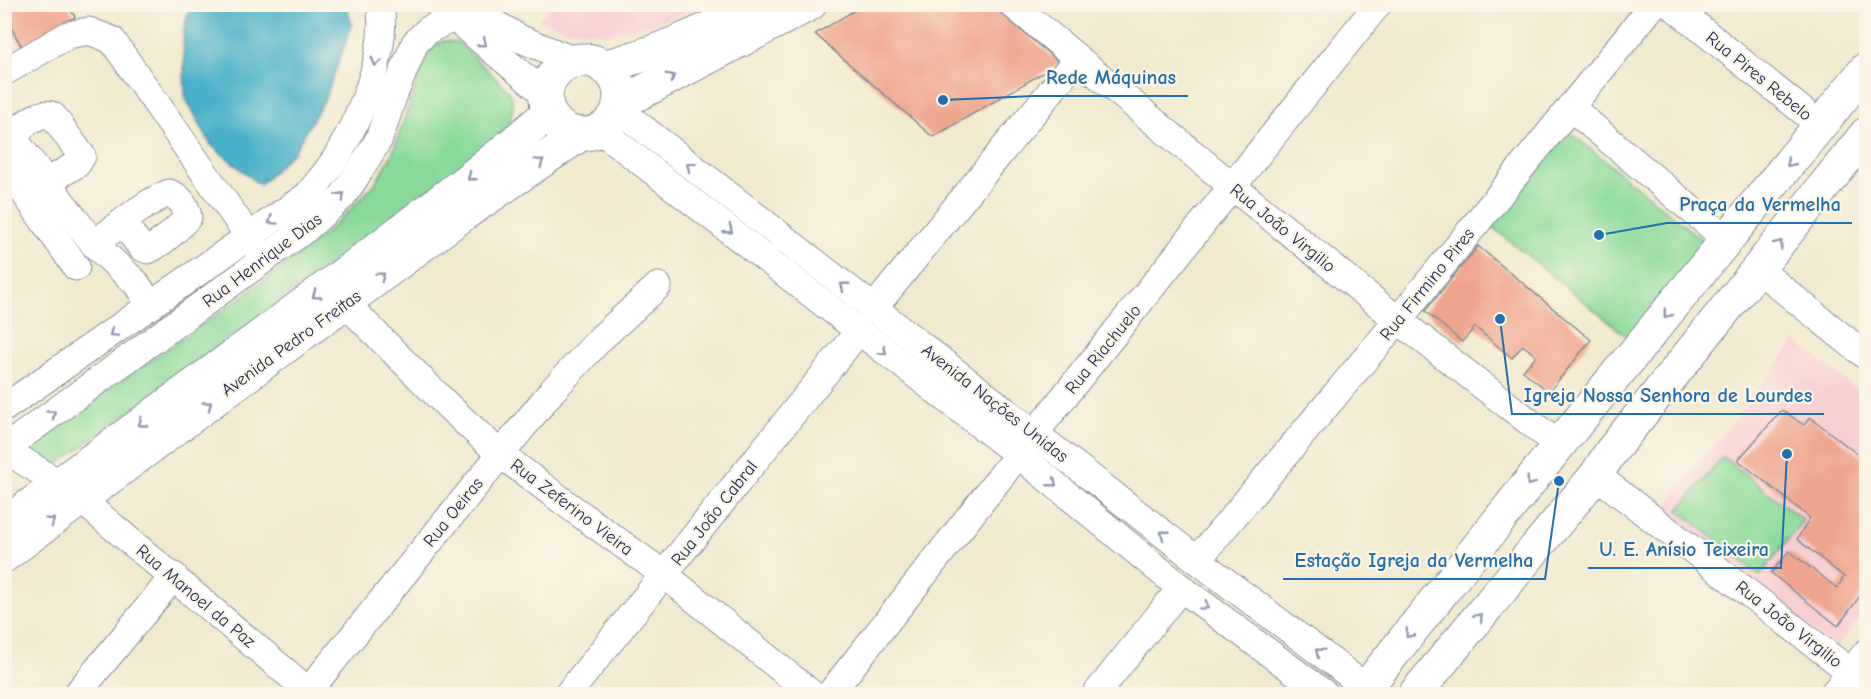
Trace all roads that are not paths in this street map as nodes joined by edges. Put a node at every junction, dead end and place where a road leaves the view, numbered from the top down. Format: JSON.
{"nodes":[{"id":1,"x":380,"y":4,"type":"edge"},
{"id":2,"x":756,"y":4,"type":"edge"},
{"id":3,"x":810,"y":4,"type":"edge"},
{"id":4,"x":1012,"y":4,"type":"edge"},
{"id":5,"x":1378,"y":4,"type":"edge"},
{"id":6,"x":1654,"y":4,"type":"edge"},
{"id":7,"x":1670,"y":4,"type":"edge"},
{"id":8,"x":455,"y":9,"type":"edge"},
{"id":9,"x":1077,"y":59,"type":"junction"},
{"id":10,"x":589,"y":64,"type":"junction"},
{"id":11,"x":1866,"y":69,"type":"edge"},
{"id":12,"x":4,"y":72,"type":"edge"},
{"id":13,"x":547,"y":104,"type":"junction"},
{"id":14,"x":1570,"y":107,"type":"junction"},
{"id":15,"x":604,"y":119,"type":"junction"},
{"id":16,"x":1820,"y":125,"type":"junction"},
{"id":17,"x":1866,"y":134,"type":"edge"},
{"id":18,"x":4,"y":164,"type":"edge"},
{"id":19,"x":47,"y":182,"type":"dead end"},
{"id":20,"x":1232,"y":186,"type":"junction"},
{"id":21,"x":123,"y":223,"type":"dead end"},
{"id":22,"x":248,"y":238,"type":"junction"},
{"id":23,"x":1727,"y":240,"type":"junction"},
{"id":24,"x":94,"y":244,"type":"junction"},
{"id":25,"x":265,"y":259,"type":"junction"},
{"id":26,"x":76,"y":267,"type":"dead end"},
{"id":27,"x":1759,"y":270,"type":"junction"},
{"id":28,"x":658,"y":286,"type":"dead end"},
{"id":29,"x":345,"y":303,"type":"junction"},
{"id":30,"x":151,"y":306,"type":"junction"},
{"id":31,"x":873,"y":309,"type":"junction"},
{"id":32,"x":1398,"y":321,"type":"junction"},
{"id":33,"x":858,"y":332,"type":"junction"},
{"id":34,"x":1866,"y":357,"type":"edge"},
{"id":35,"x":4,"y":408,"type":"edge"},
{"id":36,"x":1035,"y":433,"type":"junction"},
{"id":37,"x":1559,"y":445,"type":"junction"},
{"id":38,"x":4,"y":449,"type":"edge"},
{"id":39,"x":500,"y":454,"type":"junction"},
{"id":40,"x":1019,"y":455,"type":"junction"},
{"id":41,"x":1596,"y":475,"type":"junction"},
{"id":42,"x":70,"y":491,"type":"junction"},
{"id":43,"x":4,"y":524,"type":"edge"},
{"id":44,"x":4,"y":556,"type":"edge"},
{"id":45,"x":1197,"y":560,"type":"junction"},
{"id":46,"x":665,"y":575,"type":"junction"},
{"id":47,"x":174,"y":576,"type":"junction"},
{"id":48,"x":1181,"y":588,"type":"junction"},
{"id":49,"x":1861,"y":670,"type":"edge"},
{"id":50,"x":1367,"y":692,"type":"edge"},
{"id":51,"x":309,"y":693,"type":"edge"},
{"id":52,"x":76,"y":694,"type":"edge"},
{"id":53,"x":568,"y":694,"type":"edge"},
{"id":54,"x":812,"y":694,"type":"edge"},
{"id":55,"x":830,"y":694,"type":"edge"},
{"id":56,"x":1096,"y":694,"type":"edge"},
{"id":57,"x":1325,"y":694,"type":"edge"},
{"id":58,"x":1415,"y":694,"type":"edge"},
{"id":59,"x":1833,"y":694,"type":"edge"}],
"edges":[{"from":1,"to":22,"type":"street","name":"Rua Henrique Dias","one_way":true},
{"from":2,"to":10,"type":"main road"},
{"from":15,"to":3,"type":"main road","name":"Avenida Pedro Freitas","one_way":true},
{"from":4,"to":9,"type":"street","name":"Rua João Virgilio"},
{"from":5,"to":20,"type":"street","name":"Rua Riachuelo"},
{"from":6,"to":14,"type":"street","name":"Rua Firmino Pires"},
{"from":7,"to":16,"type":"street","name":"Rua Pires Rebelo"},
{"from":8,"to":10,"type":"street"},
{"from":8,"to":13,"type":"street","one_way":true},
{"from":25,"to":8,"type":"street","name":"Rua Henrique Dias","one_way":true},
{"from":9,"to":20,"type":"street","name":"Rua João Virgilio"},
{"from":9,"to":31,"type":"street"},
{"from":10,"to":13,"type":"main road"},
{"from":10,"to":15,"type":"main road"},
{"from":11,"to":16,"type":"main road"},
{"from":12,"to":22,"type":"street"},
{"from":13,"to":15,"type":"main road"},
{"from":13,"to":42,"type":"main road","name":"Avenida Pedro Freitas","one_way":true},
{"from":14,"to":23,"type":"street"},
{"from":14,"to":32,"type":"street","name":"Rua Firmino Pires"},
{"from":29,"to":15,"type":"main road","name":"Avenida Pedro Freitas","one_way":true},
{"from":31,"to":15,"type":"street","name":"Avenida Nações Unidas","one_way":true},
{"from":15,"to":33,"type":"street","name":"Avenida Nações Unidas","one_way":true},
{"from":16,"to":23,"type":"main road","one_way":true},
{"from":27,"to":17,"type":"main road","one_way":true},
{"from":18,"to":26,"type":"street"},
{"from":19,"to":24,"type":"street"},
{"from":20,"to":32,"type":"street","name":"Rua João Virgilio"},
{"from":20,"to":36,"type":"street","name":"Rua Riachuelo"},
{"from":21,"to":24,"type":"street"},
{"from":22,"to":25,"type":"street"},
{"from":22,"to":30,"type":"street","name":"Rua Henrique Dias"},
{"from":23,"to":37,"type":"main road","one_way":true},
{"from":24,"to":30,"type":"street"},
{"from":38,"to":25,"type":"street","name":"Rua Henrique Dias","one_way":true},
{"from":27,"to":34,"type":"street"},
{"from":27,"to":41,"type":"main road"},
{"from":28,"to":39,"type":"street","name":"Rua Oeiras"},
{"from":29,"to":39,"type":"street","name":"Rua Zeferino Vieira"},
{"from":42,"to":29,"type":"main road","name":"Avenida Pedro Freitas","one_way":true},
{"from":30,"to":35,"type":"street","name":"Rua Henrique Dias","one_way":true},
{"from":31,"to":36,"type":"street","name":"Avenida Nações Unidas"},
{"from":32,"to":37,"type":"street","name":"Rua João Virgilio"},
{"from":32,"to":45,"type":"street","name":"Rua Firmino Pires"},
{"from":33,"to":40,"type":"street","name":"Avenida Nações Unidas","one_way":true},
{"from":33,"to":46,"type":"street","name":"Rua João Cabral"},
{"from":36,"to":40,"type":"street","name":"Rua Riachuelo"},
{"from":45,"to":36,"type":"street","name":"Avenida Nações Unidas","one_way":true},
{"from":37,"to":50,"type":"main road","one_way":true},
{"from":38,"to":42,"type":"street","name":"Rua Manoel da Paz"},
{"from":39,"to":46,"type":"street","name":"Rua Zeferino Vieira"},
{"from":39,"to":51,"type":"street","name":"Rua Oeiras"},
{"from":40,"to":48,"type":"street","name":"Avenida Nações Unidas","one_way":true},
{"from":40,"to":55,"type":"street","name":"Rua Riachuelo"},
{"from":41,"to":49,"type":"street","name":"Rua João Virgilio"},
{"from":58,"to":41,"type":"main road","one_way":true},
{"from":42,"to":43,"type":"main road","name":"Avenida Pedro Freitas"},
{"from":44,"to":42,"type":"main road","name":"Avenida Pedro Freitas","one_way":true},
{"from":42,"to":47,"type":"street","name":"Rua Manoel da Paz"},
{"from":50,"to":45,"type":"street","name":"Avenida Nações Unidas","one_way":true},
{"from":46,"to":53,"type":"street","name":"Rua João Cabral"},
{"from":46,"to":54,"type":"street","name":"Rua Zeferino Vieira"},
{"from":47,"to":51,"type":"street","name":"Rua Manoel da Paz"},
{"from":47,"to":52,"type":"street"},
{"from":48,"to":56,"type":"street"},
{"from":48,"to":57,"type":"street","name":"Avenida Nações Unidas","one_way":true},
{"from":49,"to":59,"type":"street"}]}
